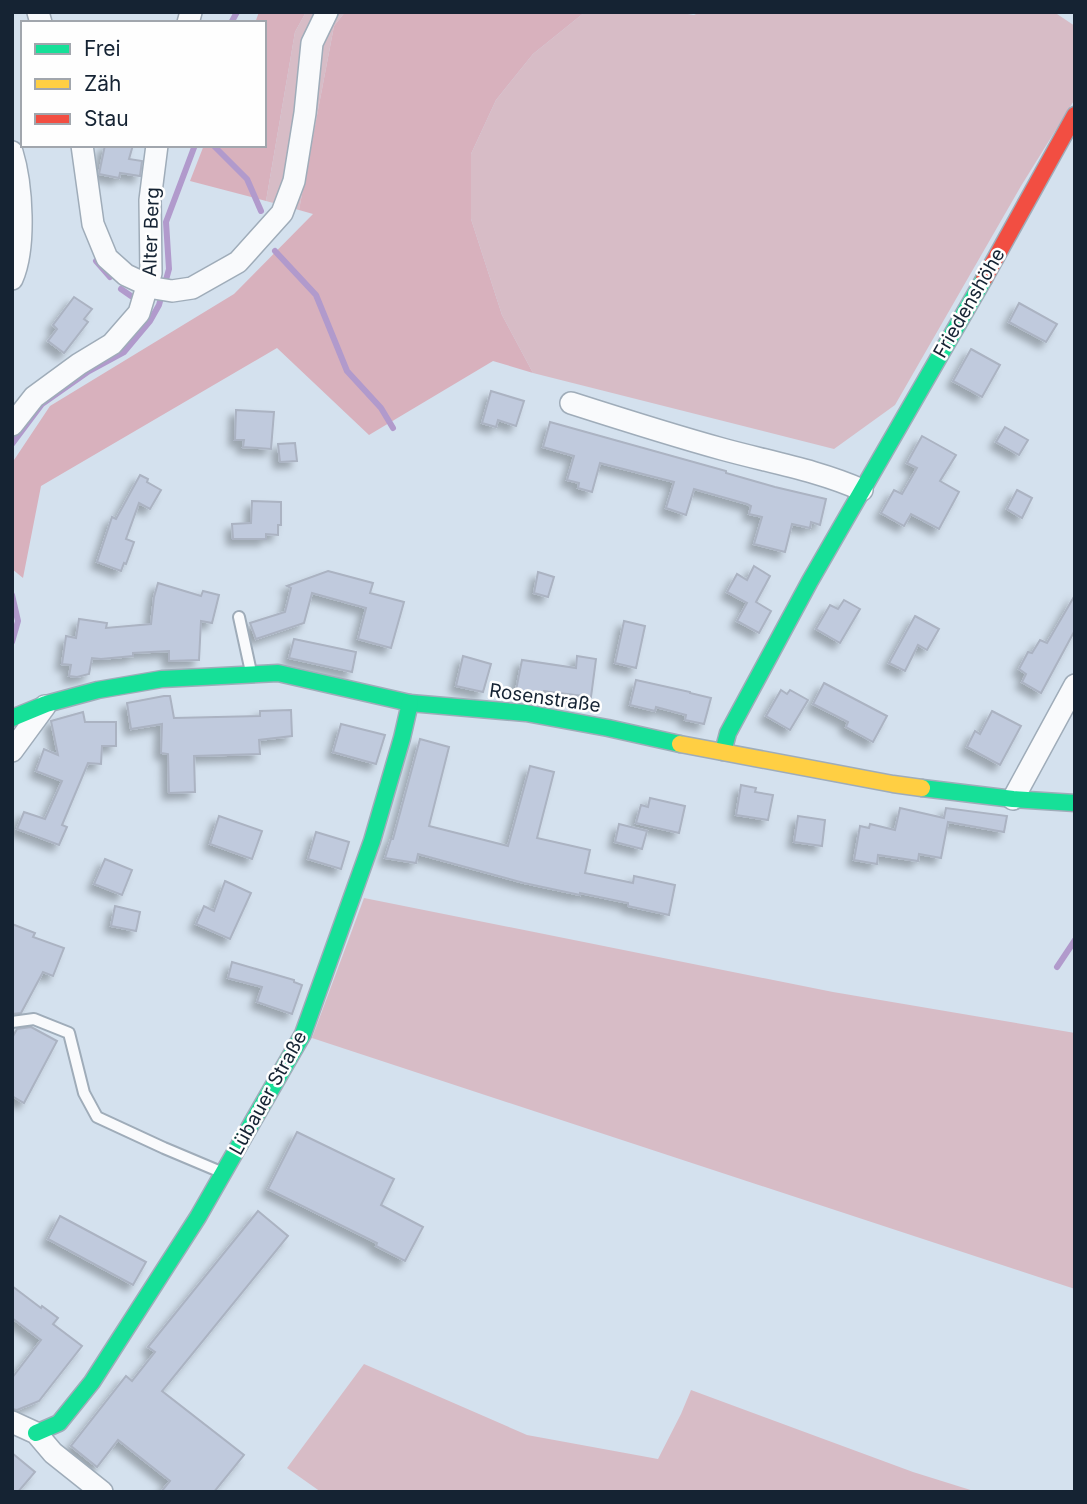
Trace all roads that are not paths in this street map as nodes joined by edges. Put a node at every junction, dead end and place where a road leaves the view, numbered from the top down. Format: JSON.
{"nodes":[{"id":1,"x":327,"y":12,"type":"edge"},
{"id":2,"x":1075,"y":115,"type":"edge"},
{"id":3,"x":82,"y":147,"type":"edge"},
{"id":4,"x":157,"y":147,"type":"edge"},
{"id":5,"x":12,"y":152,"type":"edge"},
{"id":6,"x":12,"y":279,"type":"edge"},
{"id":7,"x":158,"y":288,"type":"junction"},
{"id":8,"x":571,"y":403,"type":"dead end"},
{"id":9,"x":12,"y":425,"type":"edge"},
{"id":10,"x":862,"y":490,"type":"junction"},
{"id":11,"x":239,"y":617,"type":"dead end"},
{"id":12,"x":251,"y":673,"type":"junction"},
{"id":13,"x":1075,"y":685,"type":"edge"},
{"id":14,"x":46,"y":704,"type":"junction"},
{"id":15,"x":410,"y":704,"type":"junction"},
{"id":16,"x":12,"y":718,"type":"edge"},
{"id":17,"x":12,"y":751,"type":"edge"},
{"id":18,"x":723,"y":752,"type":"junction"},
{"id":19,"x":1013,"y":799,"type":"junction"},
{"id":20,"x":1075,"y":803,"type":"edge"},
{"id":21,"x":12,"y":1022,"type":"edge"},
{"id":22,"x":223,"y":1173,"type":"junction"},
{"id":23,"x":12,"y":1422,"type":"edge"},
{"id":24,"x":36,"y":1433,"type":"junction"},
{"id":25,"x":102,"y":1492,"type":"edge"}],
"edges":[{"from":1,"to":7,"type":"street"},
{"from":2,"to":10,"type":"street","name":"Friedenshöhe"},
{"from":3,"to":7,"type":"street"},
{"from":4,"to":7,"type":"street","name":"Alter Berg"},
{"from":5,"to":6,"type":"street"},
{"from":7,"to":9,"type":"street","name":"Alter Berg"},
{"from":8,"to":10,"type":"street"},
{"from":10,"to":18,"type":"street","name":"Friedenshöhe"},
{"from":11,"to":12,"type":"lane"},
{"from":12,"to":14,"type":"street","name":"Rosenstraße"},
{"from":12,"to":15,"type":"street","name":"Rosenstraße"},
{"from":13,"to":19,"type":"street"},
{"from":14,"to":16,"type":"street","name":"Rosenstraße"},
{"from":14,"to":17,"type":"street"},
{"from":15,"to":18,"type":"street","name":"Rosenstraße"},
{"from":15,"to":22,"type":"street","name":"Lübauer Straße"},
{"from":18,"to":19,"type":"street","name":"Rosenstraße"},
{"from":19,"to":20,"type":"street","name":"Rosenstraße"},
{"from":21,"to":22,"type":"lane"},
{"from":22,"to":24,"type":"street","name":"Lübauer Straße"},
{"from":23,"to":24,"type":"street"},
{"from":24,"to":25,"type":"street"}]}
